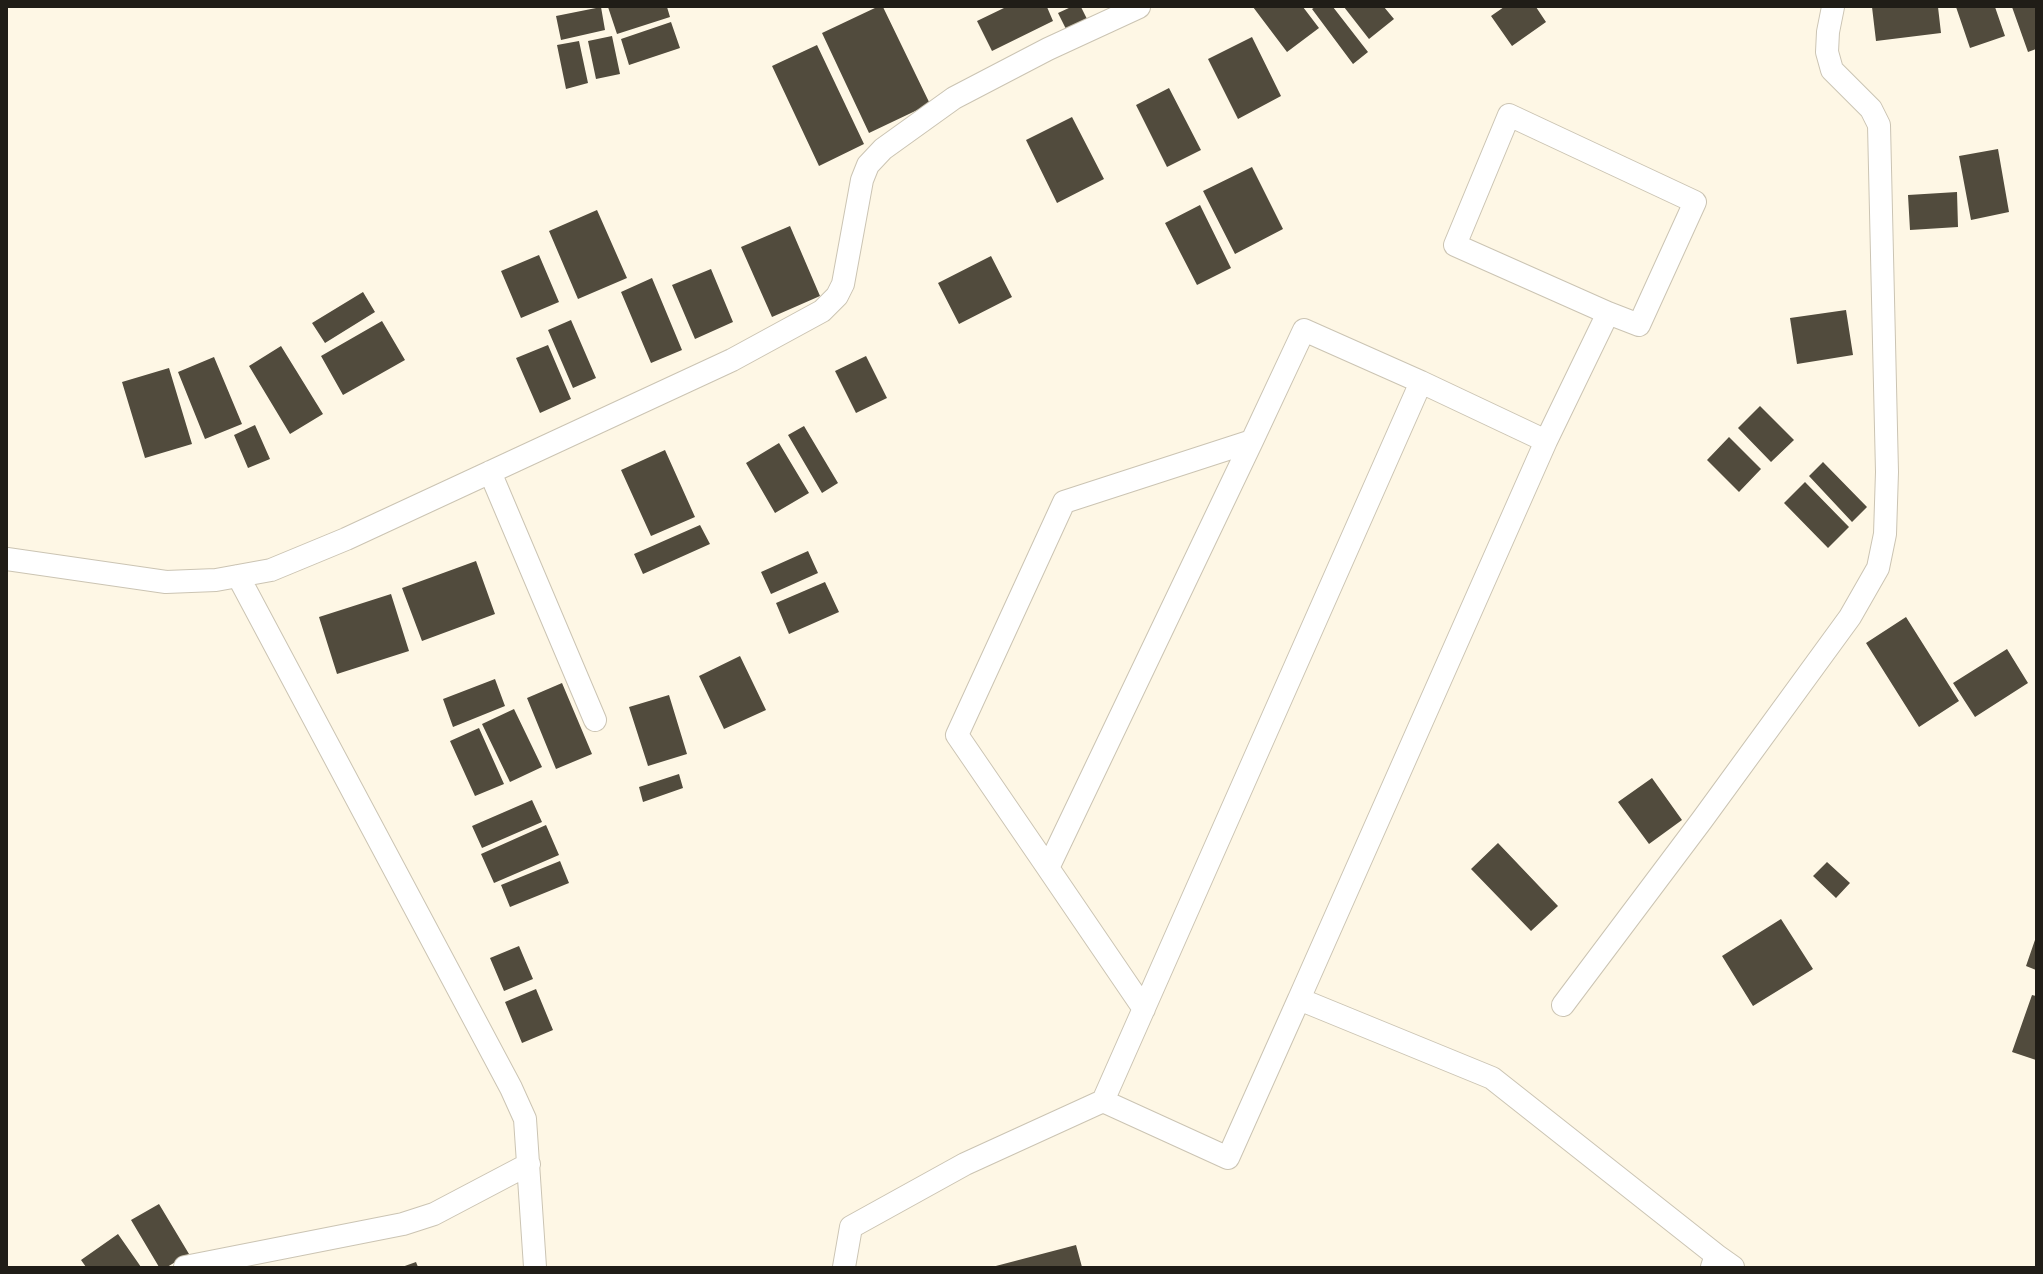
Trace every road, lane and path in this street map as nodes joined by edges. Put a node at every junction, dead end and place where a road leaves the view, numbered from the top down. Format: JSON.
{"nodes":[{"id":1,"x":1139,"y":7,"type":"edge"},
{"id":2,"x":1833,"y":7,"type":"edge"},
{"id":3,"x":1608,"y":313,"type":"junction"},
{"id":4,"x":1421,"y":382,"type":"junction"},
{"id":5,"x":1252,"y":441,"type":"junction"},
{"id":6,"x":1546,"y":441,"type":"junction"},
{"id":7,"x":490,"y":472,"type":"junction"},
{"id":8,"x":7,"y":559,"type":"edge"},
{"id":9,"x":238,"y":576,"type":"junction"},
{"id":10,"x":595,"y":720,"type":"dead end"},
{"id":11,"x":1048,"y":868,"type":"junction"},
{"id":12,"x":1299,"y":999,"type":"junction"},
{"id":13,"x":1563,"y":1004,"type":"dead end"},
{"id":14,"x":1144,"y":1009,"type":"junction"},
{"id":15,"x":1103,"y":1101,"type":"junction"},
{"id":16,"x":529,"y":1164,"type":"junction"},
{"id":17,"x":1720,"y":1263,"type":"edge"},
{"id":18,"x":186,"y":1267,"type":"edge"},
{"id":19,"x":535,"y":1267,"type":"edge"},
{"id":20,"x":844,"y":1267,"type":"edge"}],
"edges":[{"from":1,"to":7,"type":"street"},
{"from":2,"to":13,"type":"street"},
{"from":3,"to":3,"type":"street"},
{"from":3,"to":6,"type":"street"},
{"from":4,"to":5,"type":"street"},
{"from":4,"to":6,"type":"street"},
{"from":4,"to":14,"type":"street"},
{"from":5,"to":11,"type":"street"},
{"from":5,"to":11,"type":"street"},
{"from":6,"to":12,"type":"street"},
{"from":7,"to":9,"type":"street"},
{"from":7,"to":10,"type":"street"},
{"from":8,"to":9,"type":"street"},
{"from":9,"to":16,"type":"street"},
{"from":11,"to":14,"type":"street"},
{"from":12,"to":15,"type":"street"},
{"from":12,"to":17,"type":"street"},
{"from":14,"to":15,"type":"street"},
{"from":15,"to":20,"type":"street"},
{"from":16,"to":18,"type":"street"},
{"from":16,"to":19,"type":"street"}]}
